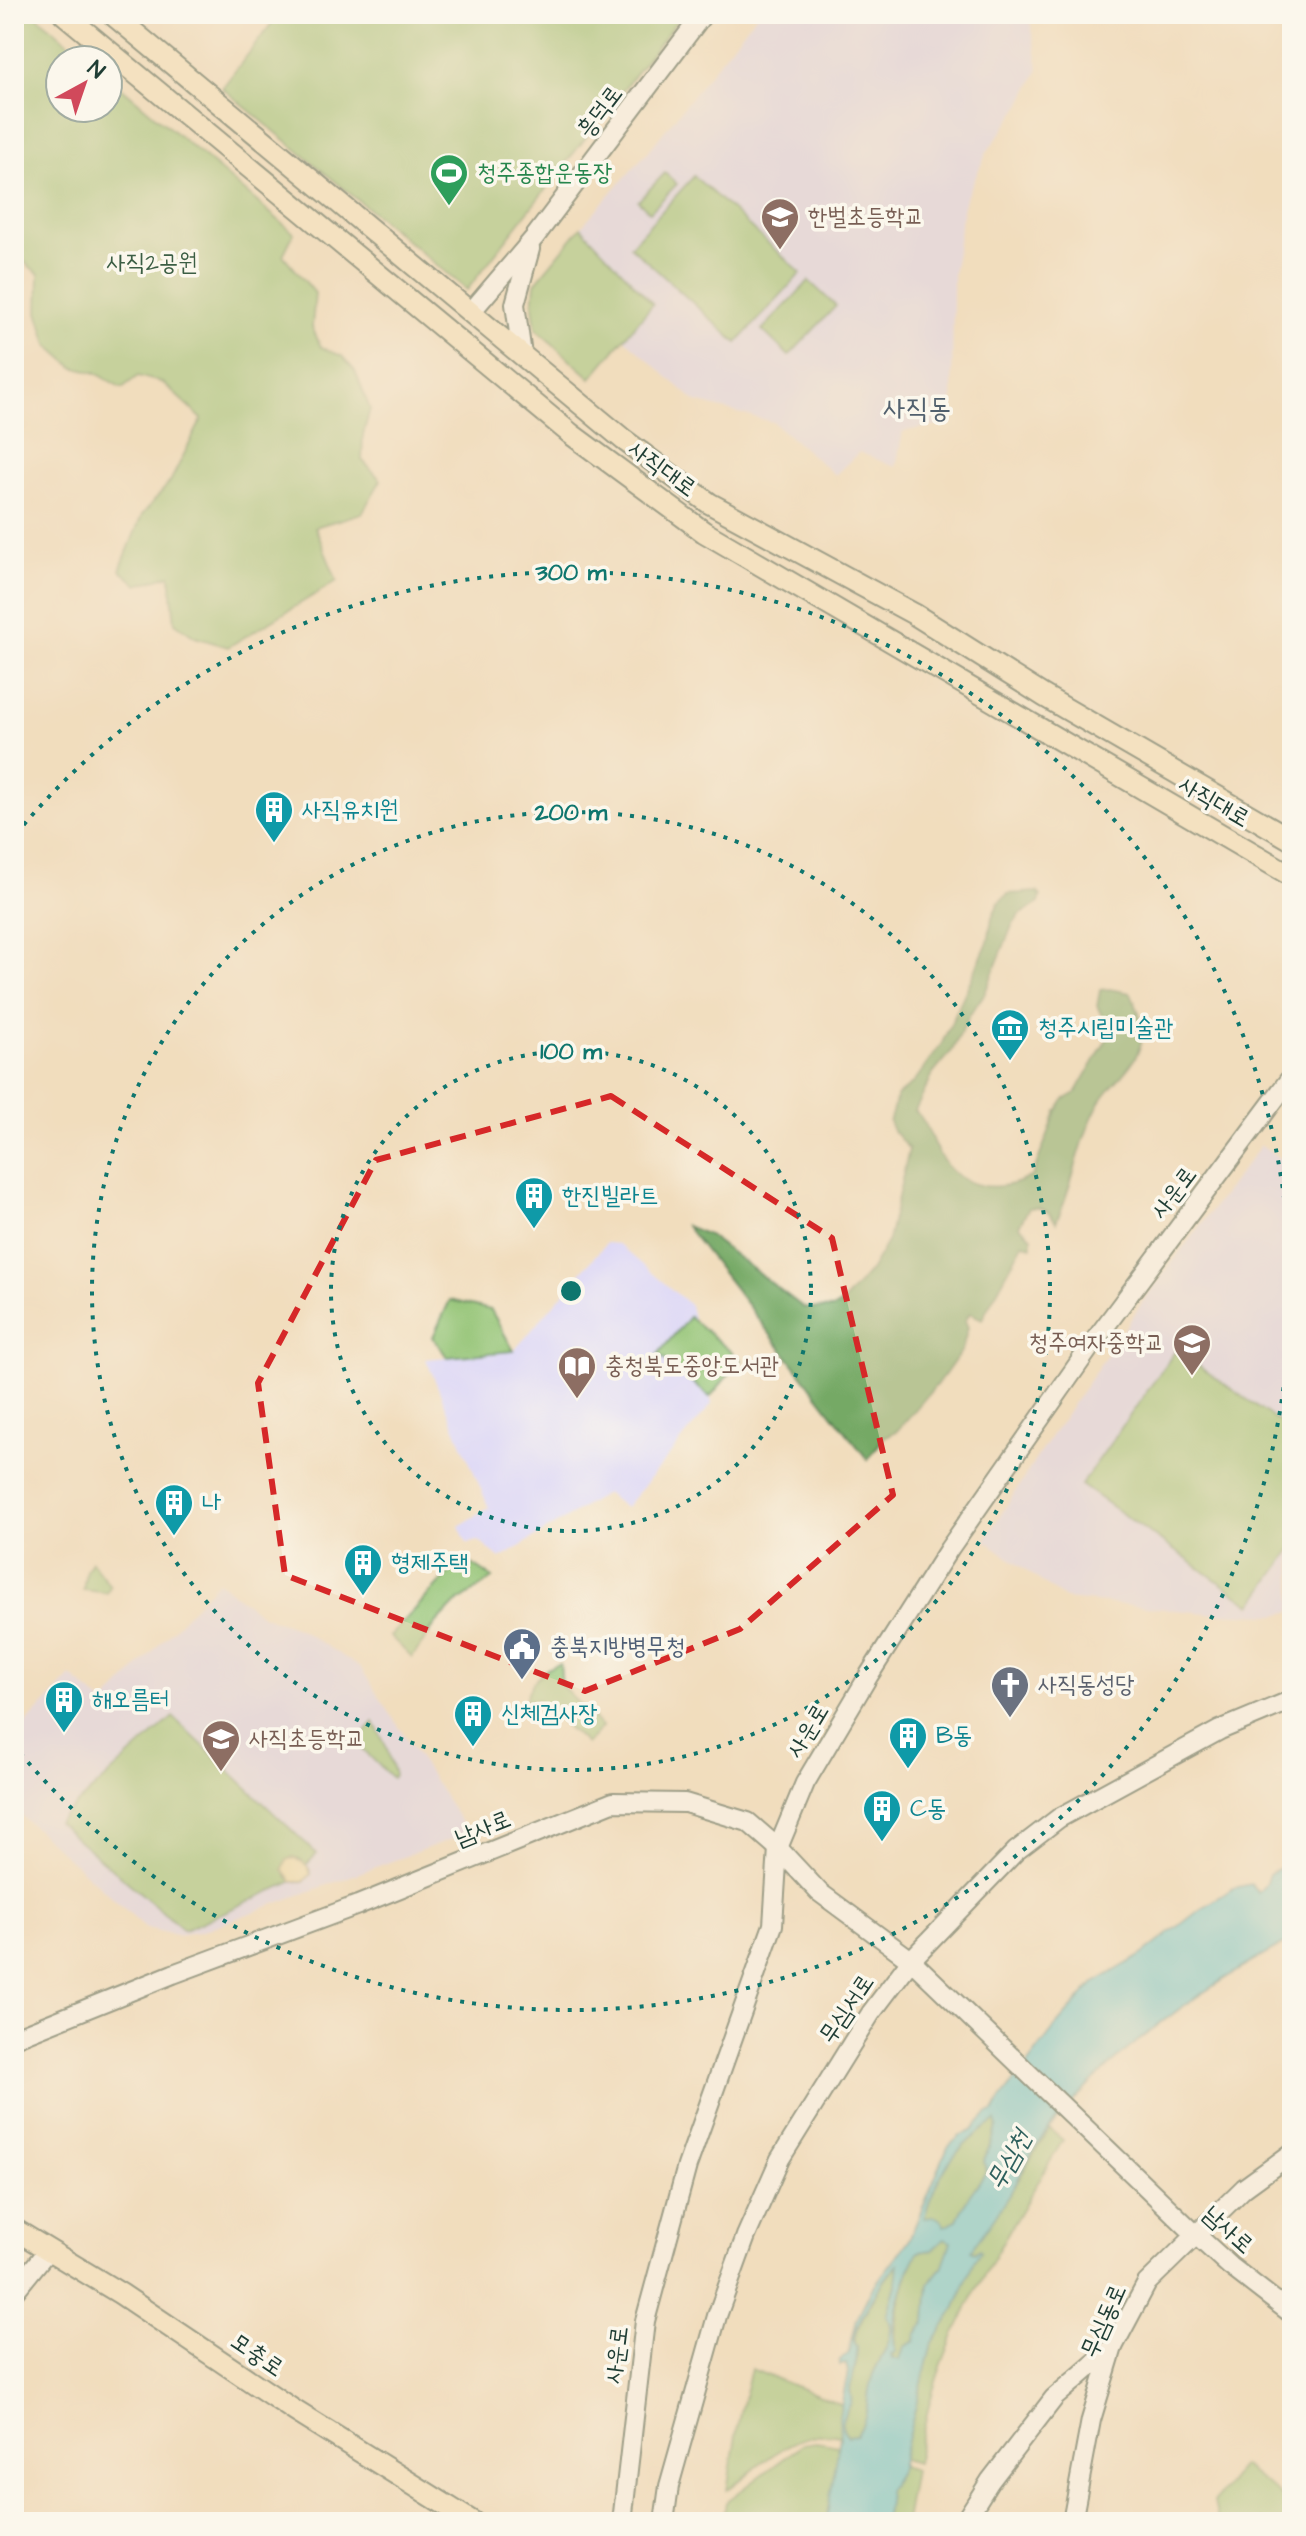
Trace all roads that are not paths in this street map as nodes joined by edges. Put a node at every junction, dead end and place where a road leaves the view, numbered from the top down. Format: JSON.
{"nodes":[{"id":1,"x":64,"y":14,"type":"edge"},
{"id":2,"x":112,"y":14,"type":"edge"},
{"id":3,"x":703,"y":14,"type":"edge"},
{"id":4,"x":534,"y":238,"type":"junction"},
{"id":5,"x":471,"y":312,"type":"junction"},
{"id":6,"x":522,"y":355,"type":"junction"},
{"id":7,"x":1292,"y":840,"type":"edge"},
{"id":8,"x":1292,"y":876,"type":"edge"},
{"id":9,"x":1292,"y":1076,"type":"edge"},
{"id":10,"x":1292,"y":1700,"type":"edge"},
{"id":11,"x":778,"y":1848,"type":"junction"},
{"id":12,"x":911,"y":1960,"type":"junction"},
{"id":13,"x":14,"y":2038,"type":"edge"},
{"id":14,"x":1292,"y":2153,"type":"edge"},
{"id":15,"x":14,"y":2229,"type":"edge"},
{"id":16,"x":1196,"y":2235,"type":"junction"},
{"id":17,"x":48,"y":2250,"type":"junction"},
{"id":18,"x":14,"y":2292,"type":"edge"},
{"id":19,"x":1292,"y":2314,"type":"edge"},
{"id":20,"x":1113,"y":2347,"type":"junction"},
{"id":21,"x":966,"y":2519,"type":"dead end"},
{"id":22,"x":473,"y":2522,"type":"edge"},
{"id":23,"x":622,"y":2522,"type":"edge"},
{"id":24,"x":664,"y":2522,"type":"edge"},
{"id":25,"x":1072,"y":2522,"type":"edge"}],
"edges":[{"from":1,"to":8,"type":"main road","name":"사직대로"},
{"from":2,"to":5,"type":"main road","name":"사직대로"},
{"from":3,"to":4,"type":"street","name":"흥덕로"},
{"from":4,"to":5,"type":"street","name":"흥덕로"},
{"from":4,"to":6,"type":"street"},
{"from":5,"to":6,"type":"main road","name":"사직대로"},
{"from":6,"to":7,"type":"main road","name":"사직대로"},
{"from":9,"to":11,"type":"street","name":"사운로"},
{"from":10,"to":12,"type":"street","name":"무심서로"},
{"from":11,"to":12,"type":"street","name":"남사로"},
{"from":11,"to":13,"type":"street","name":"남사로"},
{"from":11,"to":23,"type":"street","name":"사운로"},
{"from":12,"to":16,"type":"street","name":"남사로"},
{"from":12,"to":24,"type":"street","name":"무심서로"},
{"from":14,"to":16,"type":"street","name":"무심동로"},
{"from":15,"to":17,"type":"main road","name":"모충로"},
{"from":16,"to":19,"type":"street","name":"남사로"},
{"from":16,"to":20,"type":"street","name":"무심동로"},
{"from":17,"to":18,"type":"street"},
{"from":17,"to":22,"type":"main road","name":"모충로"},
{"from":20,"to":21,"type":"street"},
{"from":20,"to":25,"type":"street","name":"무심동로"}]}
